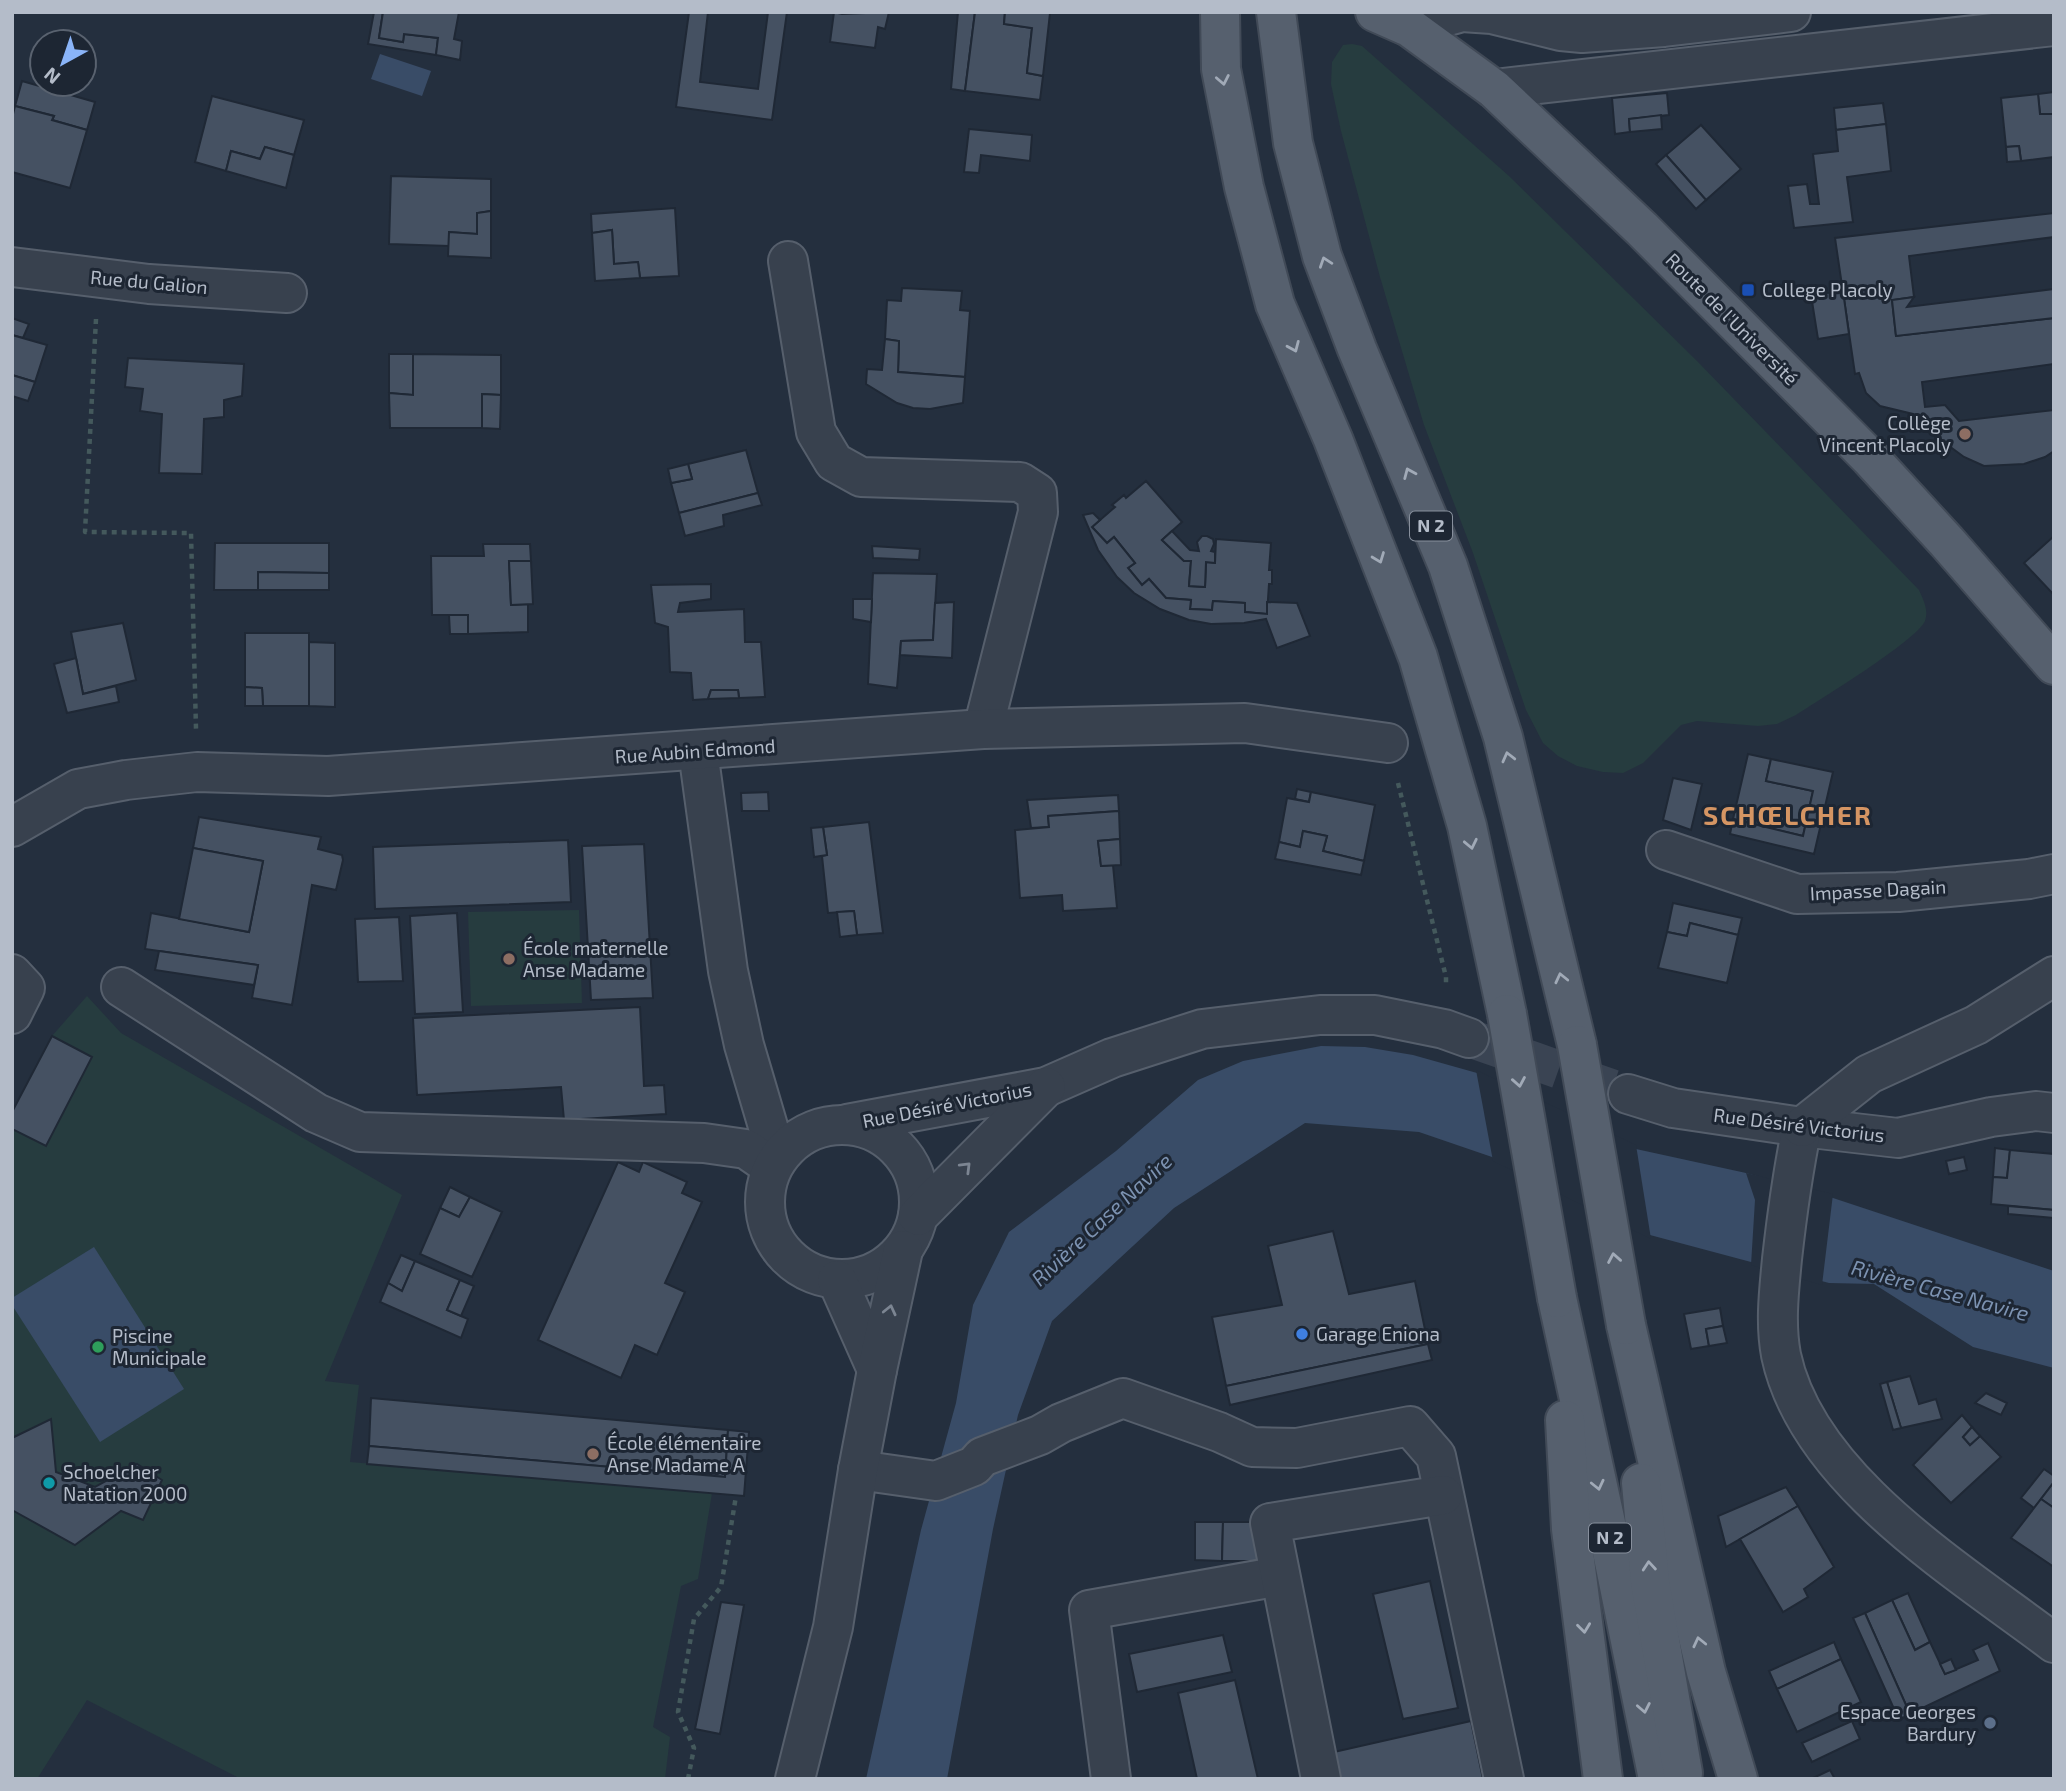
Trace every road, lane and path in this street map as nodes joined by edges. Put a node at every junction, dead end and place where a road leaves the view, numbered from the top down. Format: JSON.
{"nodes":[{"id":1,"x":1220,"y":12,"type":"edge"},
{"id":2,"x":1276,"y":12,"type":"edge"},
{"id":3,"x":1791,"y":12,"type":"edge"},
{"id":4,"x":1397,"y":17,"type":"edge"},
{"id":5,"x":2054,"y":26,"type":"edge"},
{"id":6,"x":1494,"y":89,"type":"junction"},
{"id":7,"x":788,"y":261,"type":"dead end"},
{"id":8,"x":12,"y":267,"type":"edge"},
{"id":9,"x":97,"y":278,"type":"junction"},
{"id":10,"x":287,"y":293,"type":"dead end"},
{"id":11,"x":2054,"y":665,"type":"edge"},
{"id":12,"x":983,"y":729,"type":"junction"},
{"id":13,"x":1388,"y":743,"type":"joint"},
{"id":14,"x":698,"y":751,"type":"junction"},
{"id":15,"x":197,"y":772,"type":"junction"},
{"id":16,"x":12,"y":827,"type":"edge"},
{"id":17,"x":1666,"y":850,"type":"dead end"},
{"id":18,"x":2054,"y":874,"type":"edge"},
{"id":19,"x":12,"y":974,"type":"edge"},
{"id":20,"x":2054,"y":976,"type":"edge"},
{"id":21,"x":121,"y":987,"type":"dead end"},
{"id":22,"x":12,"y":1014,"type":"edge"},
{"id":23,"x":1457,"y":1033,"type":"joint"},
{"id":24,"x":1046,"y":1087,"type":"junction"},
{"id":25,"x":1628,"y":1094,"type":"tunnel mouth"},
{"id":26,"x":760,"y":1096,"type":"junction"},
{"id":27,"x":2054,"y":1113,"type":"edge"},
{"id":28,"x":835,"y":1125,"type":"junction"},
{"id":29,"x":1802,"y":1127,"type":"junction"},
{"id":30,"x":775,"y":1162,"type":"junction"},
{"id":31,"x":911,"y":1233,"type":"junction"},
{"id":32,"x":837,"y":1280,"type":"junction"},
{"id":33,"x":1626,"y":1325,"type":"junction"},
{"id":34,"x":1566,"y":1340,"type":"junction"},
{"id":35,"x":877,"y":1370,"type":"junction"},
{"id":36,"x":858,"y":1470,"type":"junction"},
{"id":37,"x":1443,"y":1494,"type":"junction"},
{"id":38,"x":736,"y":1496,"type":"dead end"},
{"id":39,"x":1280,"y":1576,"type":"junction"},
{"id":40,"x":2054,"y":1643,"type":"edge"},
{"id":41,"x":688,"y":1779,"type":"edge"},
{"id":42,"x":795,"y":1779,"type":"edge"},
{"id":43,"x":1111,"y":1779,"type":"edge"},
{"id":44,"x":1321,"y":1779,"type":"edge"},
{"id":45,"x":1504,"y":1779,"type":"edge"},
{"id":46,"x":1603,"y":1779,"type":"edge"},
{"id":47,"x":1658,"y":1779,"type":"edge"},
{"id":48,"x":1684,"y":1779,"type":"edge"},
{"id":49,"x":1738,"y":1779,"type":"edge"}],
"edges":[{"from":1,"to":34,"type":"main road","number":"N 2","one_way":true,"bridge":true},
{"from":33,"to":2,"type":"main road","number":"N 2","one_way":true,"bridge":true},
{"from":3,"to":4,"type":"street"},
{"from":4,"to":6,"type":"main road","name":"Route de l'Université"},
{"from":5,"to":6,"type":"street"},
{"from":6,"to":11,"type":"main road","name":"Route de l'Université"},
{"from":7,"to":12,"type":"street"},
{"from":8,"to":9,"type":"street","name":"Rue du Galion"},
{"from":9,"to":10,"type":"street","name":"Rue du Galion"},
{"from":9,"to":15,"type":"path"},
{"from":12,"to":13,"type":"street","name":"Rue Aubin Edmond"},
{"from":12,"to":14,"type":"street","name":"Rue Aubin Edmond"},
{"from":13,"to":23,"type":"path"},
{"from":14,"to":15,"type":"street","name":"Rue Aubin Edmond"},
{"from":14,"to":26,"type":"street"},
{"from":15,"to":16,"type":"street","name":"Rue Aubin Edmond"},
{"from":17,"to":18,"type":"street","name":"Impasse Dagain"},
{"from":19,"to":22,"type":"street"},
{"from":20,"to":29,"type":"street"},
{"from":21,"to":30,"type":"street"},
{"from":23,"to":24,"type":"street","name":"Rue Désiré Victorius"},
{"from":24,"to":28,"type":"street","name":"Rue Désiré Victorius"},
{"from":31,"to":24,"type":"street","name":"Rue Désiré Victorius","one_way":true},
{"from":25,"to":29,"type":"street","name":"Rue Désiré Victorius"},
{"from":26,"to":28,"type":"street"},
{"from":26,"to":30,"type":"street"},
{"from":27,"to":29,"type":"street","name":"Rue Désiré Victorius"},
{"from":28,"to":30,"type":"street"},
{"from":28,"to":31,"type":"street"},
{"from":29,"to":40,"type":"street"},
{"from":30,"to":32,"type":"street"},
{"from":31,"to":32,"type":"street"},
{"from":35,"to":31,"type":"street","one_way":true},
{"from":32,"to":35,"type":"street"},
{"from":48,"to":33,"type":"main road","number":"N 2","one_way":true},
{"from":49,"to":33,"type":"main road","one_way":true},
{"from":34,"to":46,"type":"main road","one_way":true},
{"from":34,"to":47,"type":"main road","number":"N 2","one_way":true},
{"from":35,"to":36,"type":"street"},
{"from":36,"to":37,"type":"street"},
{"from":36,"to":42,"type":"street"},
{"from":37,"to":39,"type":"street"},
{"from":37,"to":45,"type":"street"},
{"from":38,"to":41,"type":"path"},
{"from":39,"to":43,"type":"street"},
{"from":39,"to":44,"type":"street"}]}
